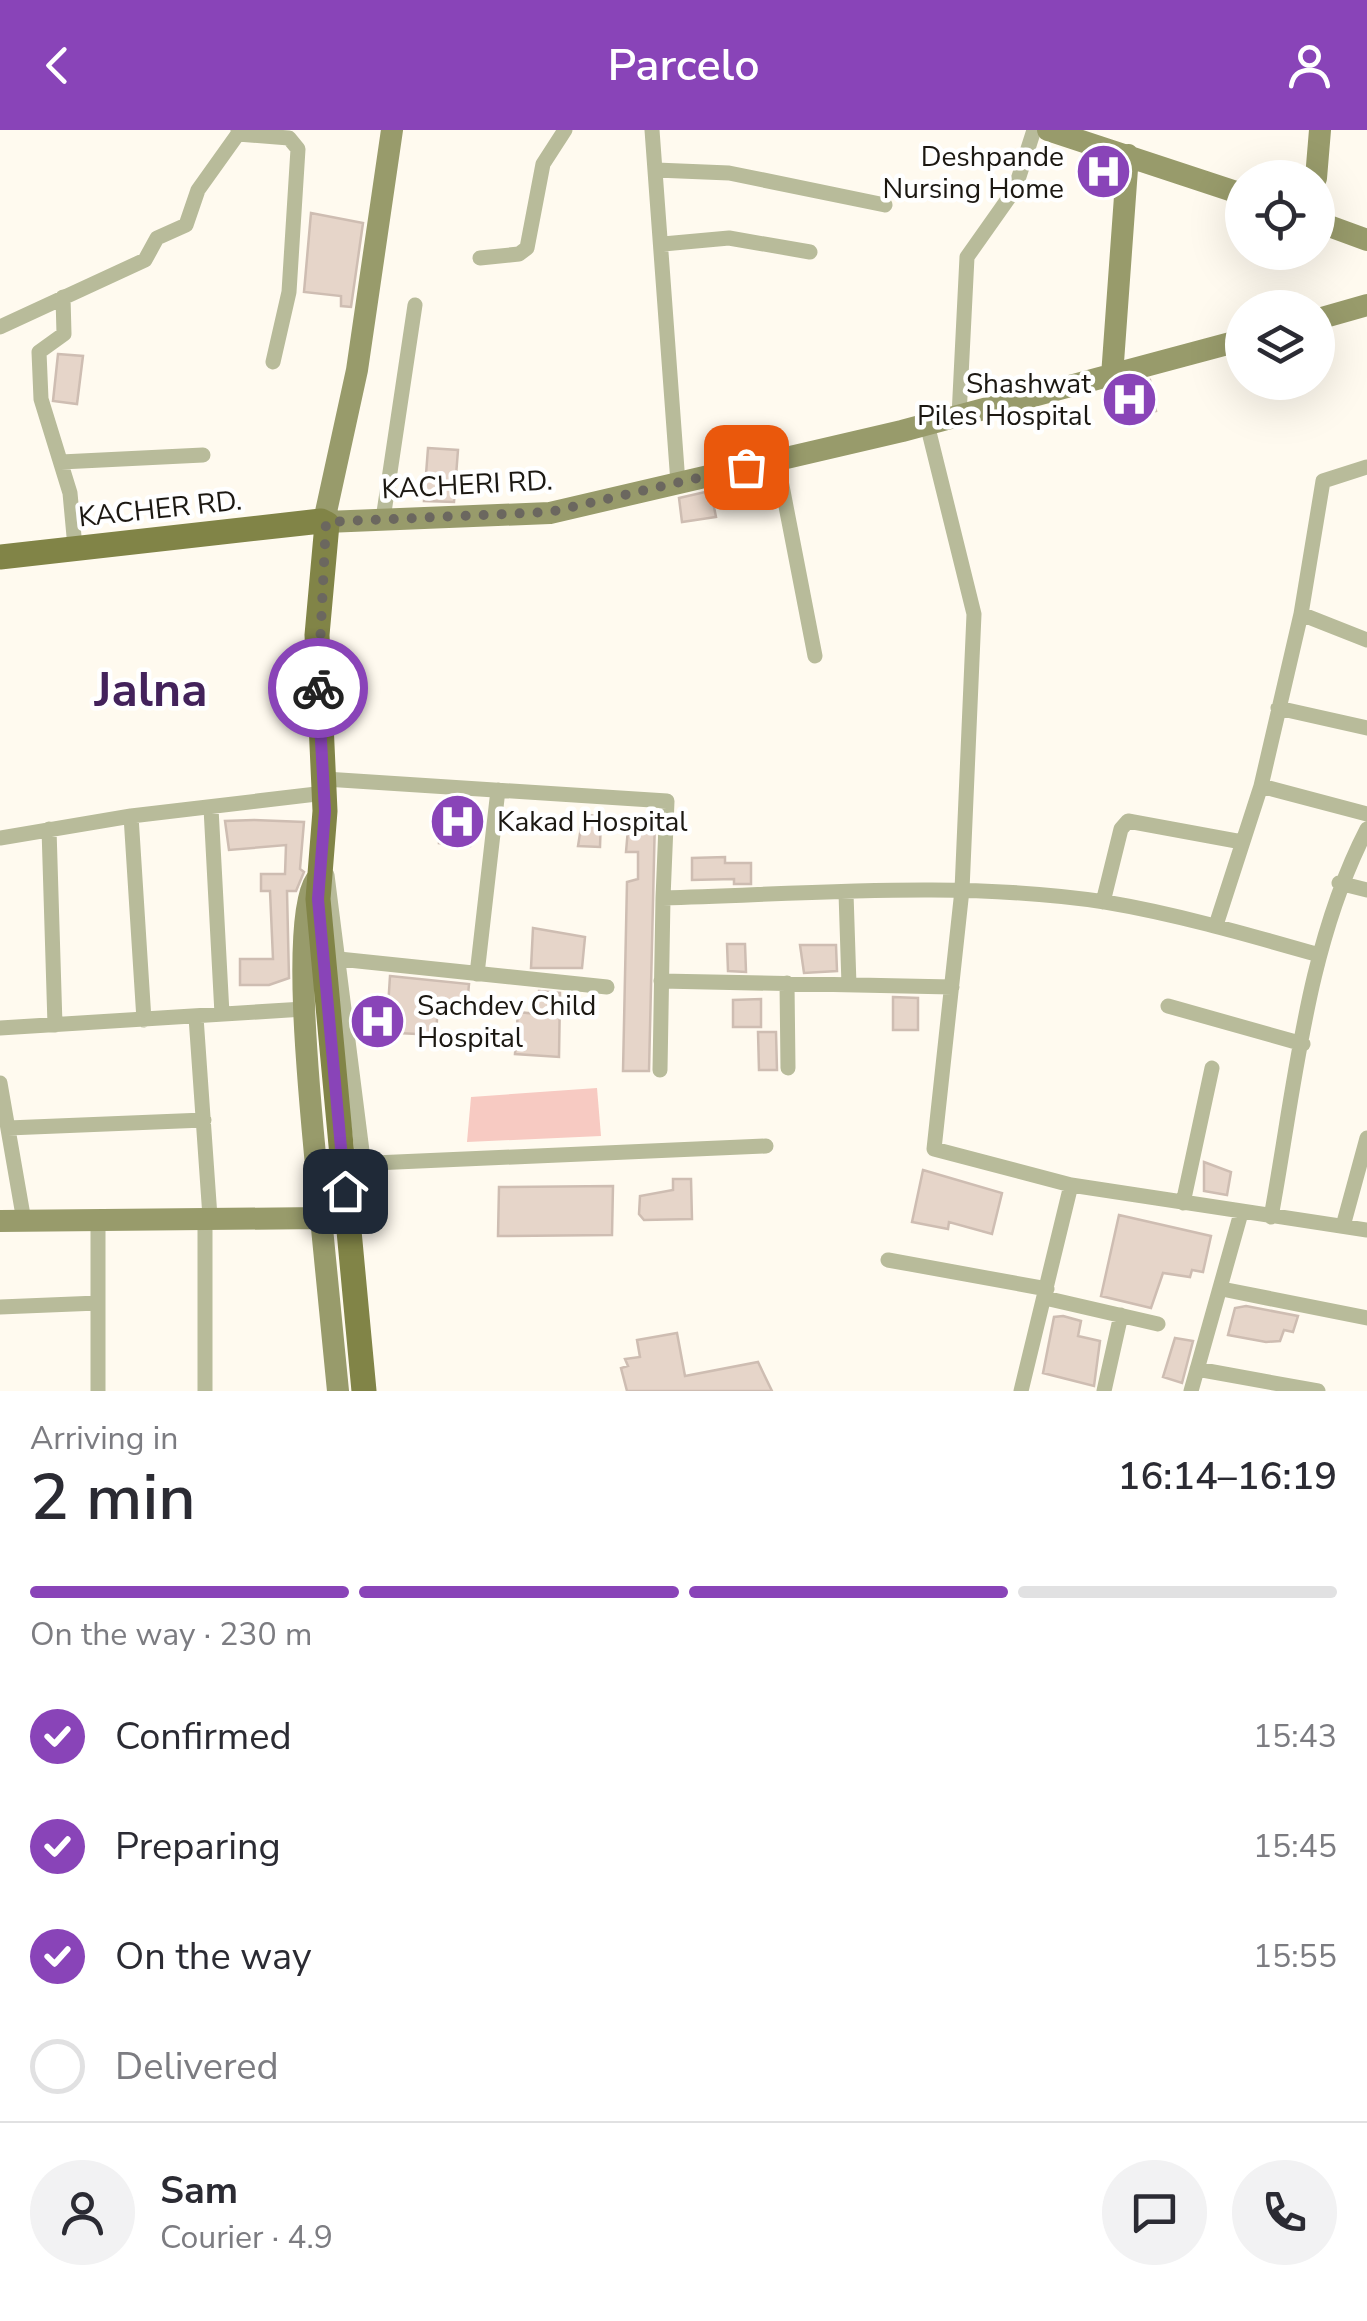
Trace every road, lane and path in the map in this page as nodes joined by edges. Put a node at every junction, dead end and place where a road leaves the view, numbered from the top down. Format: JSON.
{"nodes":[{"id":1,"x":392,"y":130,"type":"edge"},
{"id":2,"x":566,"y":130,"type":"edge"},
{"id":3,"x":652,"y":130,"type":"edge"},
{"id":4,"x":1034,"y":130,"type":"edge"},
{"id":5,"x":1048,"y":130,"type":"edge"},
{"id":6,"x":1320,"y":130,"type":"edge"},
{"id":7,"x":238,"y":132,"type":"edge"},
{"id":8,"x":1096,"y":138,"type":"edge"},
{"id":9,"x":1128,"y":155,"type":"junction"},
{"id":10,"x":1318,"y":160,"type":"edge"},
{"id":11,"x":656,"y":170,"type":"junction"},
{"id":12,"x":1225,"y":188,"type":"edge"},
{"id":13,"x":885,"y":205,"type":"dead end"},
{"id":14,"x":1335,"y":228,"type":"edge"},
{"id":15,"x":1367,"y":240,"type":"edge"},
{"id":16,"x":664,"y":244,"type":"junction"},
{"id":17,"x":810,"y":252,"type":"dead end"},
{"id":18,"x":480,"y":258,"type":"dead end"},
{"id":19,"x":63,"y":297,"type":"junction"},
{"id":20,"x":415,"y":305,"type":"dead end"},
{"id":21,"x":1367,"y":305,"type":"edge"},
{"id":22,"x":1335,"y":314,"type":"edge"},
{"id":23,"x":0,"y":327,"type":"edge"},
{"id":24,"x":1225,"y":345,"type":"edge"},
{"id":25,"x":273,"y":362,"type":"dead end"},
{"id":26,"x":1112,"y":376,"type":"junction"},
{"id":27,"x":958,"y":416,"type":"junction"},
{"id":28,"x":927,"y":424,"type":"junction"},
{"id":29,"x":204,"y":456,"type":"dead end"},
{"id":30,"x":777,"y":460,"type":"junction"},
{"id":31,"x":60,"y":462,"type":"junction"},
{"id":32,"x":1367,"y":468,"type":"edge"},
{"id":33,"x":678,"y":483,"type":"junction"},
{"id":34,"x":383,"y":520,"type":"junction"},
{"id":35,"x":325,"y":522,"type":"junction"},
{"id":36,"x":75,"y":547,"type":"junction"},
{"id":37,"x":0,"y":557,"type":"edge"},
{"id":38,"x":1300,"y":614,"type":"junction"},
{"id":39,"x":1367,"y":640,"type":"edge"},
{"id":40,"x":815,"y":656,"type":"dead end"},
{"id":41,"x":1278,"y":708,"type":"junction"},
{"id":42,"x":1367,"y":728,"type":"edge"},
{"id":43,"x":325,"y":786,"type":"junction"},
{"id":44,"x":1260,"y":786,"type":"junction"},
{"id":45,"x":498,"y":790,"type":"junction"},
{"id":46,"x":211,"y":808,"type":"junction"},
{"id":47,"x":1367,"y":814,"type":"edge"},
{"id":48,"x":131,"y":816,"type":"junction"},
{"id":49,"x":1367,"y":828,"type":"edge"},
{"id":50,"x":50,"y":829,"type":"junction"},
{"id":51,"x":0,"y":838,"type":"edge"},
{"id":52,"x":1242,"y":842,"type":"junction"},
{"id":53,"x":321,"y":866,"type":"junction"},
{"id":54,"x":1339,"y":883,"type":"junction"},
{"id":55,"x":962,"y":890,"type":"junction"},
{"id":56,"x":1367,"y":890,"type":"edge"},
{"id":57,"x":846,"y":893,"type":"junction"},
{"id":58,"x":663,"y":898,"type":"junction"},
{"id":59,"x":1103,"y":902,"type":"junction"},
{"id":60,"x":1216,"y":925,"type":"junction"},
{"id":61,"x":1319,"y":955,"type":"junction"},
{"id":62,"x":339,"y":959,"type":"junction"},
{"id":63,"x":477,"y":974,"type":"junction"},
{"id":64,"x":661,"y":981,"type":"junction"},
{"id":65,"x":786,"y":984,"type":"junction"},
{"id":66,"x":850,"y":985,"type":"junction"},
{"id":67,"x":952,"y":986,"type":"junction"},
{"id":68,"x":607,"y":987,"type":"dead end"},
{"id":69,"x":1168,"y":1006,"type":"dead end"},
{"id":70,"x":304,"y":1009,"type":"junction"},
{"id":71,"x":222,"y":1014,"type":"junction"},
{"id":72,"x":196,"y":1018,"type":"junction"},
{"id":73,"x":144,"y":1020,"type":"junction"},
{"id":74,"x":55,"y":1025,"type":"junction"},
{"id":75,"x":0,"y":1028,"type":"edge"},
{"id":76,"x":1303,"y":1044,"type":"junction"},
{"id":77,"x":788,"y":1068,"type":"dead end"},
{"id":78,"x":1212,"y":1068,"type":"dead end"},
{"id":79,"x":660,"y":1070,"type":"dead end"},
{"id":80,"x":0,"y":1084,"type":"edge"},
{"id":81,"x":204,"y":1120,"type":"junction"},
{"id":82,"x":8,"y":1128,"type":"junction"},
{"id":83,"x":1367,"y":1138,"type":"edge"},
{"id":84,"x":766,"y":1146,"type":"dead end"},
{"id":85,"x":1071,"y":1185,"type":"junction"},
{"id":86,"x":1183,"y":1203,"type":"junction"},
{"id":87,"x":1241,"y":1213,"type":"junction"},
{"id":88,"x":1271,"y":1216,"type":"junction"},
{"id":89,"x":208,"y":1217,"type":"junction"},
{"id":90,"x":322,"y":1218,"type":"junction"},
{"id":91,"x":98,"y":1219,"type":"junction"},
{"id":92,"x":12,"y":1221,"type":"edge"},
{"id":93,"x":1343,"y":1226,"type":"junction"},
{"id":94,"x":1367,"y":1230,"type":"edge"},
{"id":95,"x":888,"y":1260,"type":"dead end"},
{"id":96,"x":1222,"y":1290,"type":"junction"},
{"id":97,"x":1046,"y":1293,"type":"junction"},
{"id":98,"x":98,"y":1303,"type":"junction"},
{"id":99,"x":0,"y":1307,"type":"edge"},
{"id":100,"x":1120,"y":1315,"type":"junction"},
{"id":101,"x":1367,"y":1318,"type":"edge"},
{"id":102,"x":1158,"y":1324,"type":"dead end"},
{"id":103,"x":1197,"y":1370,"type":"junction"},
{"id":104,"x":98,"y":1391,"type":"edge"},
{"id":105,"x":205,"y":1391,"type":"edge"},
{"id":106,"x":338,"y":1391,"type":"edge"},
{"id":107,"x":364,"y":1391,"type":"edge"},
{"id":108,"x":1022,"y":1391,"type":"edge"},
{"id":109,"x":1104,"y":1391,"type":"edge"},
{"id":110,"x":1191,"y":1391,"type":"edge"},
{"id":111,"x":1316,"y":1391,"type":"edge"}],
"edges":[{"from":1,"to":35,"type":"street"},
{"from":2,"to":18,"type":"street"},
{"from":3,"to":11,"type":"street"},
{"from":4,"to":27,"type":"street"},
{"from":5,"to":8,"type":"street"},
{"from":6,"to":10,"type":"street"},
{"from":7,"to":19,"type":"street"},
{"from":7,"to":25,"type":"street"},
{"from":8,"to":9,"type":"street"},
{"from":9,"to":12,"type":"street"},
{"from":9,"to":26,"type":"street"},
{"from":11,"to":13,"type":"street"},
{"from":11,"to":16,"type":"street"},
{"from":14,"to":15,"type":"street"},
{"from":16,"to":17,"type":"street"},
{"from":16,"to":33,"type":"street"},
{"from":19,"to":23,"type":"street"},
{"from":19,"to":31,"type":"street"},
{"from":20,"to":34,"type":"street"},
{"from":21,"to":22,"type":"street"},
{"from":24,"to":26,"type":"street","name":"KACHERI RD."},
{"from":26,"to":27,"type":"street","name":"KACHERI RD."},
{"from":27,"to":28,"type":"street","name":"KACHERI RD."},
{"from":28,"to":30,"type":"street","name":"KACHERI RD."},
{"from":28,"to":55,"type":"street"},
{"from":29,"to":31,"type":"street"},
{"from":30,"to":33,"type":"street","name":"KACHERI RD."},
{"from":30,"to":40,"type":"street"},
{"from":31,"to":36,"type":"street"},
{"from":32,"to":38,"type":"street"},
{"from":33,"to":34,"type":"street","name":"KACHERI RD."},
{"from":34,"to":35,"type":"street","name":"KACHERI RD."},
{"from":35,"to":36,"type":"main road","name":"KACHER RD."},
{"from":35,"to":43,"type":"main road"},
{"from":36,"to":37,"type":"main road","name":"KACHER RD."},
{"from":38,"to":39,"type":"street"},
{"from":38,"to":41,"type":"street"},
{"from":41,"to":42,"type":"street"},
{"from":41,"to":44,"type":"street"},
{"from":43,"to":45,"type":"street"},
{"from":43,"to":46,"type":"street"},
{"from":43,"to":53,"type":"main road"},
{"from":44,"to":47,"type":"street"},
{"from":44,"to":52,"type":"street"},
{"from":45,"to":58,"type":"street"},
{"from":45,"to":63,"type":"street"},
{"from":46,"to":48,"type":"street"},
{"from":46,"to":71,"type":"street"},
{"from":48,"to":50,"type":"street"},
{"from":48,"to":73,"type":"street"},
{"from":49,"to":54,"type":"street"},
{"from":50,"to":51,"type":"street"},
{"from":50,"to":74,"type":"street"},
{"from":52,"to":59,"type":"street"},
{"from":52,"to":60,"type":"street"},
{"from":53,"to":62,"type":"street"},
{"from":53,"to":70,"type":"street"},
{"from":53,"to":107,"type":"main road"},
{"from":54,"to":56,"type":"street"},
{"from":54,"to":61,"type":"street"},
{"from":55,"to":57,"type":"street"},
{"from":55,"to":59,"type":"street"},
{"from":55,"to":67,"type":"street"},
{"from":57,"to":58,"type":"street"},
{"from":57,"to":66,"type":"street"},
{"from":58,"to":64,"type":"street"},
{"from":59,"to":60,"type":"street"},
{"from":60,"to":61,"type":"street"},
{"from":61,"to":76,"type":"street"},
{"from":62,"to":63,"type":"street"},
{"from":62,"to":84,"type":"street"},
{"from":63,"to":68,"type":"street"},
{"from":64,"to":65,"type":"street"},
{"from":64,"to":79,"type":"street"},
{"from":65,"to":66,"type":"street"},
{"from":65,"to":77,"type":"street"},
{"from":66,"to":67,"type":"street"},
{"from":67,"to":85,"type":"street"},
{"from":69,"to":76,"type":"street"},
{"from":70,"to":71,"type":"street"},
{"from":70,"to":90,"type":"street"},
{"from":71,"to":72,"type":"street"},
{"from":72,"to":73,"type":"street"},
{"from":72,"to":81,"type":"street"},
{"from":73,"to":74,"type":"street"},
{"from":74,"to":75,"type":"street"},
{"from":76,"to":88,"type":"street"},
{"from":78,"to":86,"type":"street"},
{"from":80,"to":82,"type":"street"},
{"from":81,"to":82,"type":"street"},
{"from":81,"to":89,"type":"street"},
{"from":82,"to":92,"type":"street"},
{"from":83,"to":93,"type":"street"},
{"from":85,"to":86,"type":"street"},
{"from":85,"to":97,"type":"street"},
{"from":86,"to":87,"type":"street"},
{"from":87,"to":88,"type":"street"},
{"from":87,"to":96,"type":"street"},
{"from":88,"to":93,"type":"street"},
{"from":89,"to":90,"type":"street"},
{"from":89,"to":91,"type":"street"},
{"from":89,"to":105,"type":"street"},
{"from":90,"to":106,"type":"street"},
{"from":91,"to":92,"type":"street"},
{"from":91,"to":98,"type":"street"},
{"from":93,"to":94,"type":"street"},
{"from":95,"to":97,"type":"street"},
{"from":96,"to":101,"type":"street"},
{"from":96,"to":103,"type":"street"},
{"from":97,"to":100,"type":"street"},
{"from":97,"to":108,"type":"street"},
{"from":98,"to":99,"type":"street"},
{"from":98,"to":104,"type":"street"},
{"from":100,"to":102,"type":"street"},
{"from":100,"to":109,"type":"street"},
{"from":103,"to":110,"type":"street"},
{"from":103,"to":111,"type":"street"}]}
